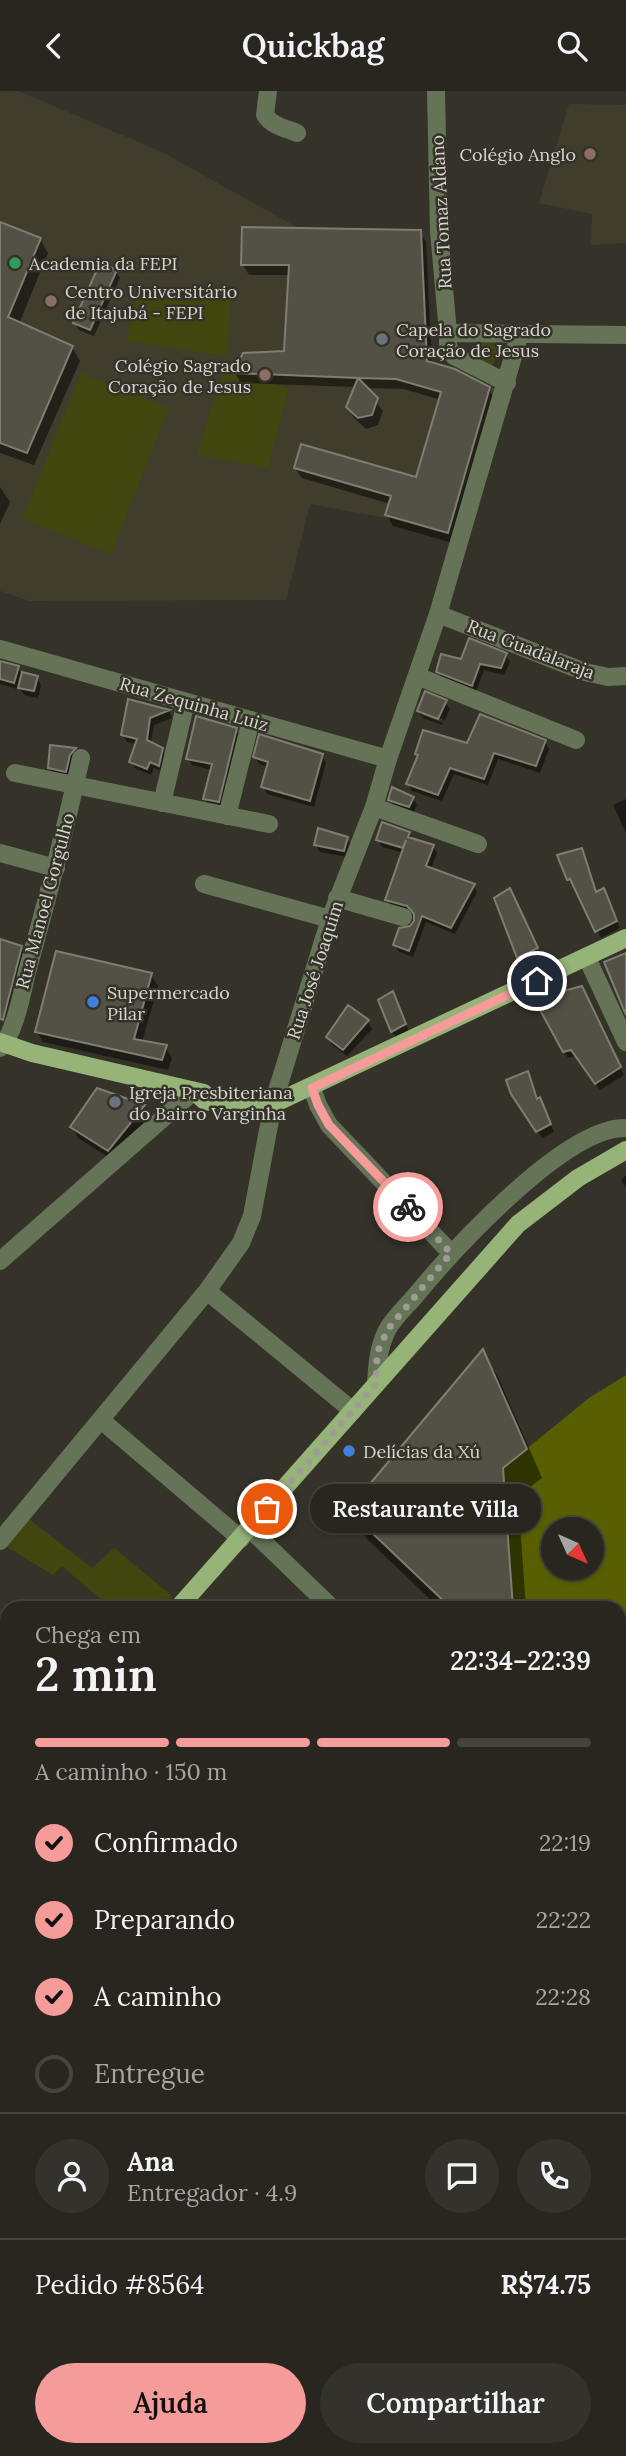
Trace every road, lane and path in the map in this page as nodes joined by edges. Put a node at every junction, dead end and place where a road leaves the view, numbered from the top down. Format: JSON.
{"nodes":[{"id":1,"x":268,"y":91,"type":"edge"},
{"id":2,"x":436,"y":91,"type":"edge"},
{"id":3,"x":297,"y":132,"type":"dead end"},
{"id":4,"x":447,"y":333,"type":"junction"},
{"id":5,"x":626,"y":335,"type":"edge"},
{"id":6,"x":519,"y":336,"type":"junction"},
{"id":7,"x":507,"y":383,"type":"junction"},
{"id":8,"x":438,"y":614,"type":"junction"},
{"id":9,"x":0,"y":649,"type":"edge"},
{"id":10,"x":416,"y":676,"type":"junction"},
{"id":11,"x":626,"y":676,"type":"edge"},
{"id":12,"x":186,"y":702,"type":"junction"},
{"id":13,"x":251,"y":720,"type":"junction"},
{"id":14,"x":576,"y":740,"type":"dead end"},
{"id":15,"x":82,"y":758,"type":"dead end"},
{"id":16,"x":388,"y":759,"type":"junction"},
{"id":17,"x":15,"y":773,"type":"dead end"},
{"id":18,"x":75,"y":785,"type":"junction"},
{"id":19,"x":162,"y":803,"type":"junction"},
{"id":20,"x":374,"y":807,"type":"junction"},
{"id":21,"x":228,"y":816,"type":"junction"},
{"id":22,"x":269,"y":824,"type":"dead end"},
{"id":23,"x":478,"y":844,"type":"dead end"},
{"id":24,"x":0,"y":853,"type":"edge"},
{"id":25,"x":56,"y":868,"type":"junction"},
{"id":26,"x":204,"y":884,"type":"dead end"},
{"id":27,"x":337,"y":898,"type":"junction"},
{"id":28,"x":403,"y":917,"type":"dead end"},
{"id":29,"x":330,"y":919,"type":"junction"},
{"id":30,"x":626,"y":939,"type":"edge"},
{"id":31,"x":587,"y":958,"type":"junction"},
{"id":32,"x":626,"y":1042,"type":"edge"},
{"id":33,"x":2,"y":1044,"type":"edge"},
{"id":34,"x":312,"y":1088,"type":"junction"},
{"id":35,"x":194,"y":1091,"type":"junction"},
{"id":36,"x":273,"y":1104,"type":"junction"},
{"id":37,"x":626,"y":1128,"type":"edge"},
{"id":38,"x":626,"y":1150,"type":"edge"},
{"id":39,"x":451,"y":1253,"type":"junction"},
{"id":40,"x":0,"y":1261,"type":"edge"},
{"id":41,"x":207,"y":1291,"type":"junction"},
{"id":42,"x":376,"y":1384,"type":"junction"},
{"id":43,"x":353,"y":1411,"type":"junction"},
{"id":44,"x":101,"y":1420,"type":"junction"},
{"id":45,"x":245,"y":1534,"type":"junction"},
{"id":46,"x":0,"y":1541,"type":"edge"},
{"id":47,"x":184,"y":1601,"type":"edge"},
{"id":48,"x":324,"y":1601,"type":"edge"}],
"edges":[{"from":1,"to":3,"type":"street"},
{"from":2,"to":4,"type":"street","name":"Rua Tomaz Aldano"},
{"from":4,"to":6,"type":"street"},
{"from":4,"to":7,"type":"street"},
{"from":5,"to":6,"type":"street"},
{"from":6,"to":7,"type":"street","name":"Rua José Joaquim"},
{"from":7,"to":8,"type":"street","name":"Rua José Joaquim"},
{"from":8,"to":10,"type":"street","name":"Rua José Joaquim"},
{"from":8,"to":11,"type":"street","name":"Rua Guadalaraja"},
{"from":9,"to":12,"type":"street","name":"Rua Zequinha Luiz"},
{"from":10,"to":14,"type":"street"},
{"from":10,"to":16,"type":"street","name":"Rua José Joaquim"},
{"from":12,"to":13,"type":"street","name":"Rua Zequinha Luiz"},
{"from":12,"to":19,"type":"street"},
{"from":13,"to":16,"type":"street","name":"Rua Zequinha Luiz"},
{"from":13,"to":21,"type":"street"},
{"from":15,"to":18,"type":"street","name":"Rua Manoel Gorgulho"},
{"from":16,"to":20,"type":"street","name":"Rua José Joaquim"},
{"from":17,"to":18,"type":"street"},
{"from":18,"to":19,"type":"street"},
{"from":18,"to":25,"type":"street","name":"Rua Manoel Gorgulho"},
{"from":19,"to":21,"type":"street"},
{"from":20,"to":23,"type":"street"},
{"from":20,"to":27,"type":"street","name":"Rua José Joaquim"},
{"from":21,"to":22,"type":"street"},
{"from":24,"to":25,"type":"street"},
{"from":25,"to":33,"type":"street","name":"Rua Manoel Gorgulho"},
{"from":26,"to":29,"type":"street"},
{"from":27,"to":28,"type":"street"},
{"from":27,"to":29,"type":"street","name":"Rua José Joaquim"},
{"from":29,"to":36,"type":"street","name":"Rua José Joaquim"},
{"from":30,"to":31,"type":"main road"},
{"from":31,"to":32,"type":"street"},
{"from":31,"to":34,"type":"main road"},
{"from":33,"to":35,"type":"main road"},
{"from":34,"to":36,"type":"main road"},
{"from":34,"to":39,"type":"street"},
{"from":35,"to":36,"type":"main road"},
{"from":35,"to":40,"type":"street"},
{"from":36,"to":41,"type":"street","name":"Rua José Joaquim"},
{"from":37,"to":39,"type":"street"},
{"from":38,"to":42,"type":"main road"},
{"from":39,"to":42,"type":"street"},
{"from":41,"to":43,"type":"street"},
{"from":41,"to":44,"type":"street","name":"Rua José Joaquim"},
{"from":42,"to":43,"type":"main road"},
{"from":43,"to":45,"type":"main road"},
{"from":44,"to":45,"type":"street"},
{"from":44,"to":46,"type":"street","name":"Rua José Joaquim"},
{"from":45,"to":47,"type":"main road"},
{"from":45,"to":48,"type":"street"}]}
